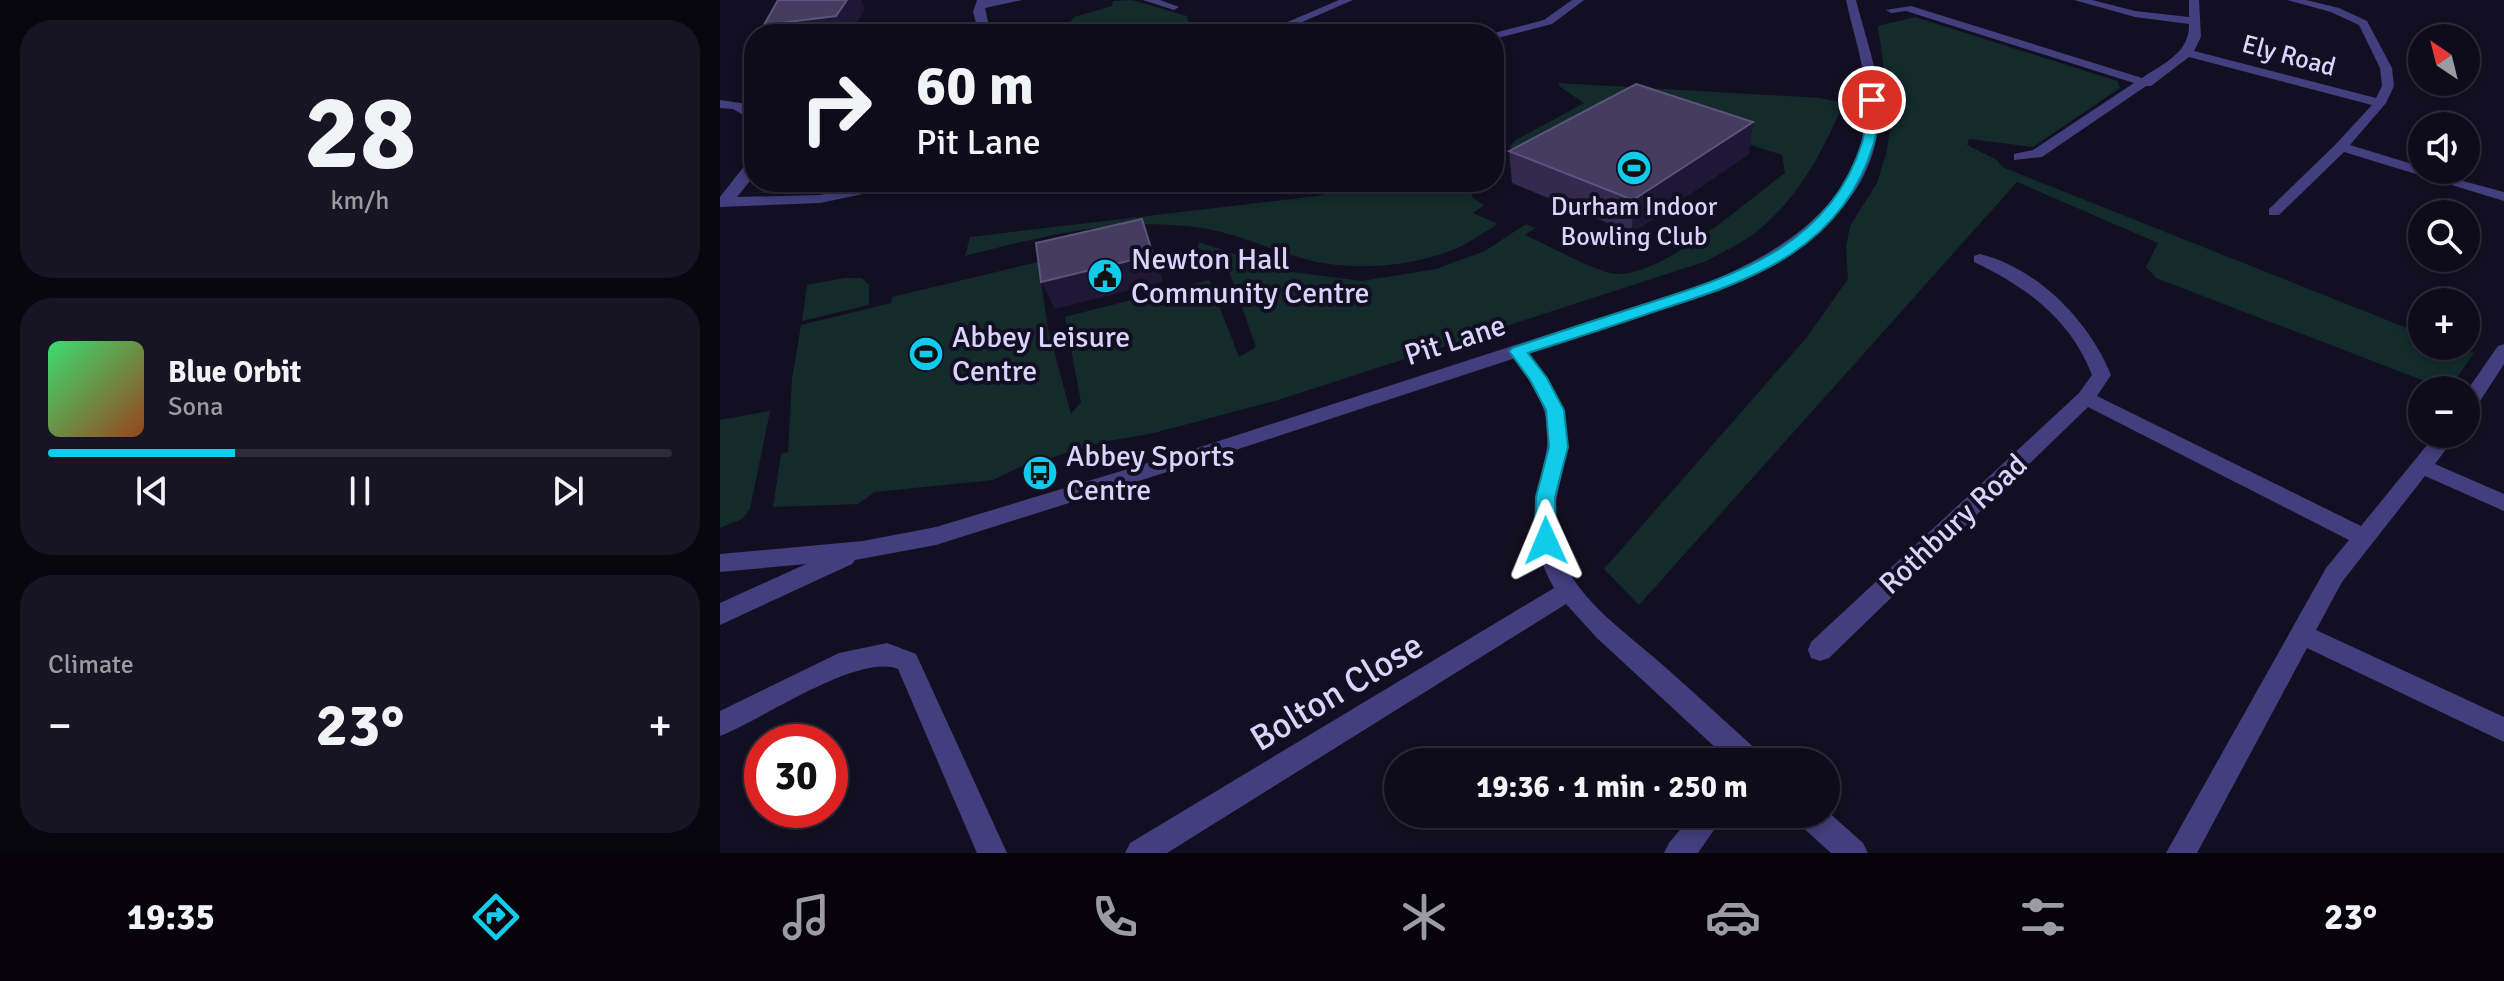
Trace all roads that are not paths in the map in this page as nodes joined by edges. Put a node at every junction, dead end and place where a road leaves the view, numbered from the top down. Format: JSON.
{"nodes":[{"id":1,"x":1017,"y":0,"type":"edge"},
{"id":2,"x":1148,"y":0,"type":"edge"},
{"id":3,"x":1348,"y":0,"type":"edge"},
{"id":4,"x":1579,"y":0,"type":"edge"},
{"id":5,"x":1851,"y":0,"type":"edge"},
{"id":6,"x":2079,"y":0,"type":"edge"},
{"id":7,"x":2194,"y":0,"type":"edge"},
{"id":8,"x":2292,"y":0,"type":"edge"},
{"id":9,"x":981,"y":3,"type":"edge"},
{"id":10,"x":1174,"y":7,"type":"dead end"},
{"id":11,"x":1891,"y":10,"type":"dead end"},
{"id":12,"x":2193,"y":21,"type":"junction"},
{"id":13,"x":982,"y":24,"type":"edge"},
{"id":14,"x":1289,"y":24,"type":"dead end"},
{"id":15,"x":1523,"y":30,"type":"junction"},
{"id":16,"x":1504,"y":34,"type":"edge"},
{"id":17,"x":1542,"y":41,"type":"dead end"},
{"id":18,"x":2187,"y":53,"type":"junction"},
{"id":19,"x":2147,"y":83,"type":"junction"},
{"id":20,"x":2380,"y":103,"type":"junction"},
{"id":21,"x":720,"y":104,"type":"edge"},
{"id":22,"x":744,"y":111,"type":"edge"},
{"id":23,"x":2341,"y":147,"type":"junction"},
{"id":24,"x":2019,"y":157,"type":"dead end"},
{"id":25,"x":744,"y":179,"type":"edge"},
{"id":26,"x":853,"y":192,"type":"edge"},
{"id":27,"x":2504,"y":197,"type":"edge"},
{"id":28,"x":722,"y":201,"type":"edge"},
{"id":29,"x":2274,"y":212,"type":"dead end"},
{"id":30,"x":1980,"y":259,"type":"dead end"},
{"id":31,"x":2504,"y":350,"type":"edge"},
{"id":32,"x":1518,"y":351,"type":"junction"},
{"id":33,"x":2480,"y":386,"type":"edge"},
{"id":34,"x":2086,"y":398,"type":"junction"},
{"id":35,"x":2437,"y":448,"type":"edge"},
{"id":36,"x":2423,"y":467,"type":"junction"},
{"id":37,"x":2504,"y":503,"type":"edge"},
{"id":38,"x":2365,"y":538,"type":"junction"},
{"id":39,"x":863,"y":550,"type":"junction"},
{"id":40,"x":720,"y":563,"type":"edge"},
{"id":41,"x":1570,"y":590,"type":"junction"},
{"id":42,"x":720,"y":615,"type":"edge"},
{"id":43,"x":2301,"y":634,"type":"junction"},
{"id":44,"x":1820,"y":650,"type":"dead end"},
{"id":45,"x":720,"y":724,"type":"edge"},
{"id":46,"x":2504,"y":730,"type":"edge"},
{"id":47,"x":1735,"y":748,"type":"edge"},
{"id":48,"x":1700,"y":828,"type":"edge"},
{"id":49,"x":1825,"y":828,"type":"edge"},
{"id":50,"x":992,"y":853,"type":"edge"},
{"id":51,"x":1140,"y":853,"type":"edge"},
{"id":52,"x":1679,"y":853,"type":"edge"},
{"id":53,"x":1853,"y":853,"type":"edge"},
{"id":54,"x":2181,"y":853,"type":"edge"}],
"edges":[{"from":1,"to":9,"type":"street"},
{"from":2,"to":10,"type":"street"},
{"from":3,"to":14,"type":"street"},
{"from":4,"to":15,"type":"street"},
{"from":5,"to":32,"type":"street","name":"Pit Lane"},
{"from":6,"to":12,"type":"street"},
{"from":7,"to":12,"type":"street"},
{"from":8,"to":20,"type":"street"},
{"from":9,"to":13,"type":"street"},
{"from":11,"to":19,"type":"street"},
{"from":12,"to":18,"type":"street"},
{"from":15,"to":16,"type":"street"},
{"from":15,"to":17,"type":"street"},
{"from":18,"to":19,"type":"street"},
{"from":18,"to":20,"type":"street","name":"Ely Road"},
{"from":19,"to":24,"type":"street"},
{"from":20,"to":23,"type":"street"},
{"from":21,"to":22,"type":"street"},
{"from":23,"to":27,"type":"street"},
{"from":23,"to":29,"type":"street"},
{"from":25,"to":28,"type":"street"},
{"from":26,"to":28,"type":"street"},
{"from":30,"to":34,"type":"street","name":"Rothbury Road"},
{"from":31,"to":33,"type":"street"},
{"from":32,"to":39,"type":"street","name":"Pit Lane"},
{"from":32,"to":41,"type":"street"},
{"from":34,"to":38,"type":"street"},
{"from":34,"to":44,"type":"street","name":"Rothbury Road"},
{"from":35,"to":36,"type":"street"},
{"from":36,"to":37,"type":"street"},
{"from":36,"to":38,"type":"street"},
{"from":38,"to":43,"type":"street"},
{"from":39,"to":40,"type":"street"},
{"from":39,"to":42,"type":"street"},
{"from":41,"to":47,"type":"street"},
{"from":41,"to":51,"type":"street","name":"Bolton Close"},
{"from":43,"to":46,"type":"street"},
{"from":43,"to":54,"type":"street"},
{"from":45,"to":50,"type":"street"},
{"from":48,"to":52,"type":"street"},
{"from":49,"to":53,"type":"street"}]}
